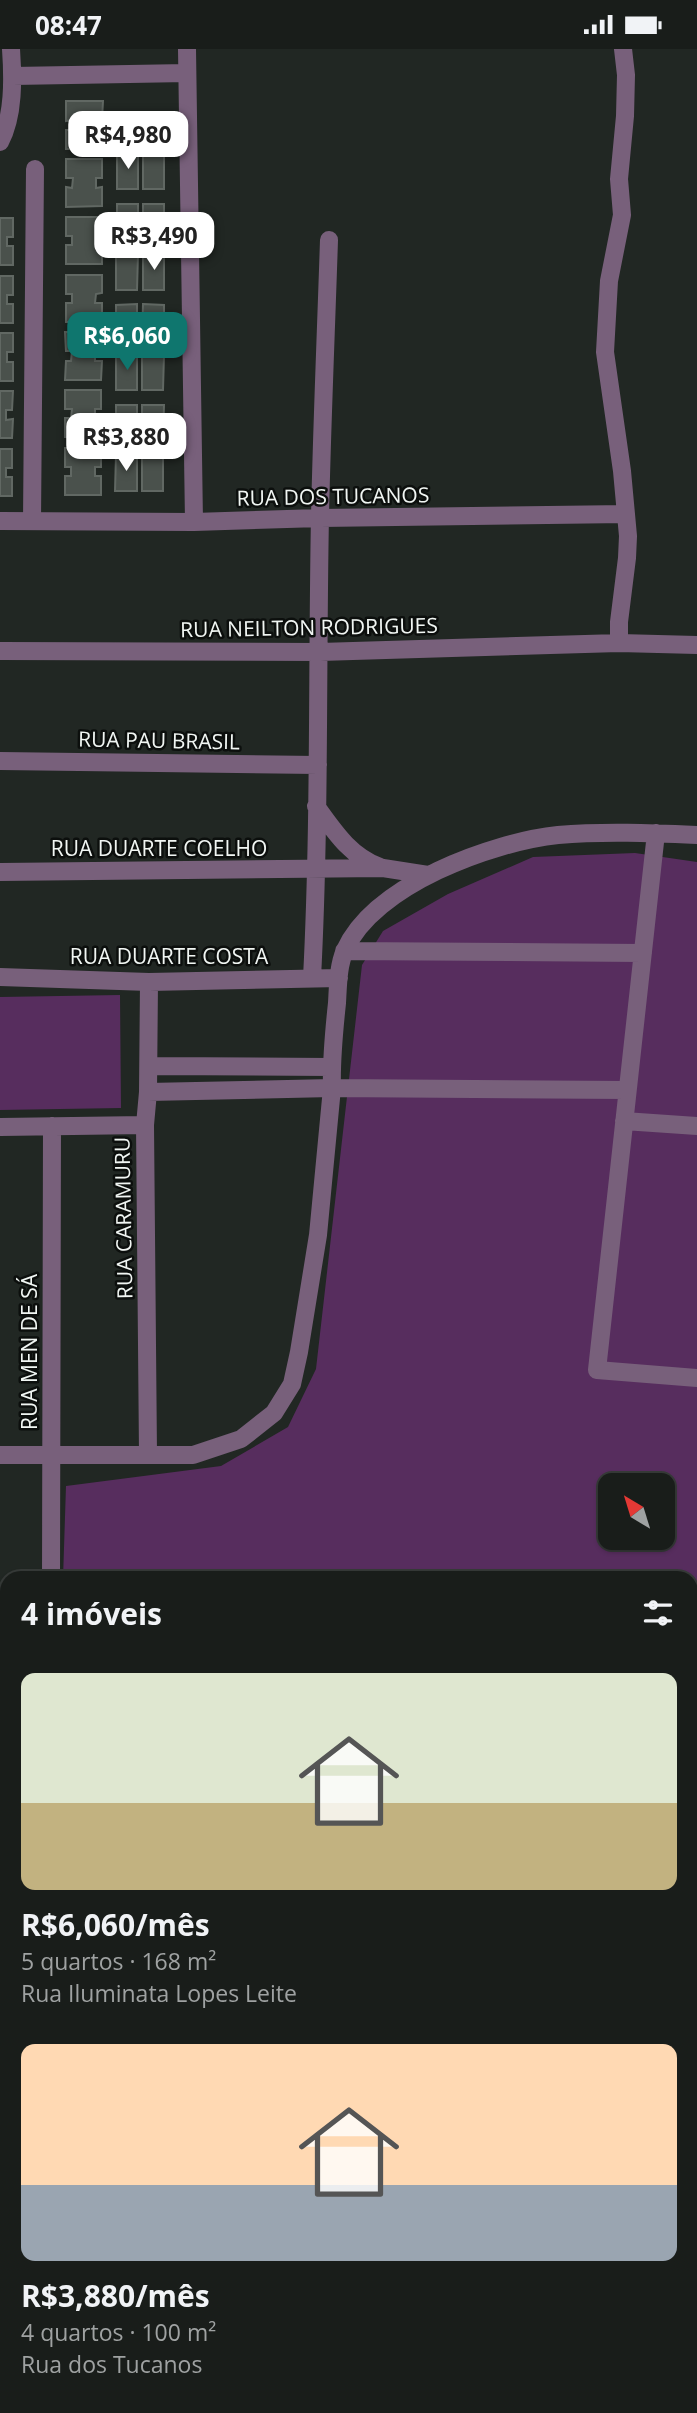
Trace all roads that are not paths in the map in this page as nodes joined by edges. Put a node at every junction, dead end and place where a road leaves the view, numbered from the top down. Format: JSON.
{"nodes":[{"id":1,"x":11,"y":49,"type":"edge"},
{"id":2,"x":187,"y":49,"type":"edge"},
{"id":3,"x":623,"y":49,"type":"edge"},
{"id":4,"x":187,"y":73,"type":"junction"},
{"id":5,"x":13,"y":76,"type":"junction"},
{"id":6,"x":0,"y":142,"type":"edge"},
{"id":7,"x":35,"y":169,"type":"dead end"},
{"id":8,"x":329,"y":240,"type":"dead end"},
{"id":9,"x":625,"y":514,"type":"junction"},
{"id":10,"x":320,"y":518,"type":"junction"},
{"id":11,"x":0,"y":521,"type":"edge"},
{"id":12,"x":32,"y":521,"type":"junction"},
{"id":13,"x":194,"y":522,"type":"junction"},
{"id":14,"x":619,"y":643,"type":"junction"},
{"id":15,"x":697,"y":645,"type":"edge"},
{"id":16,"x":0,"y":651,"type":"edge"},
{"id":17,"x":320,"y":652,"type":"junction"},
{"id":18,"x":0,"y":761,"type":"edge"},
{"id":19,"x":318,"y":765,"type":"junction"},
{"id":20,"x":316,"y":806,"type":"junction"},
{"id":21,"x":656,"y":833,"type":"junction"},
{"id":22,"x":697,"y":835,"type":"edge"},
{"id":23,"x":383,"y":868,"type":"junction"},
{"id":24,"x":318,"y":870,"type":"junction"},
{"id":25,"x":0,"y":872,"type":"edge"},
{"id":26,"x":428,"y":875,"type":"junction"},
{"id":27,"x":344,"y":951,"type":"junction"},
{"id":28,"x":643,"y":953,"type":"junction"},
{"id":29,"x":0,"y":977,"type":"edge"},
{"id":30,"x":312,"y":978,"type":"junction"},
{"id":31,"x":339,"y":978,"type":"junction"},
{"id":32,"x":149,"y":982,"type":"junction"},
{"id":33,"x":149,"y":1066,"type":"junction"},
{"id":34,"x":331,"y":1067,"type":"junction"},
{"id":35,"x":332,"y":1088,"type":"junction"},
{"id":36,"x":627,"y":1090,"type":"junction"},
{"id":37,"x":148,"y":1092,"type":"junction"},
{"id":38,"x":624,"y":1121,"type":"junction"},
{"id":39,"x":145,"y":1125,"type":"junction"},
{"id":40,"x":52,"y":1126,"type":"junction"},
{"id":41,"x":697,"y":1126,"type":"edge"},
{"id":42,"x":0,"y":1127,"type":"edge"},
{"id":43,"x":697,"y":1378,"type":"edge"},
{"id":44,"x":52,"y":1454,"type":"junction"},
{"id":45,"x":148,"y":1454,"type":"junction"},
{"id":46,"x":0,"y":1455,"type":"edge"},
{"id":47,"x":51,"y":1571,"type":"edge"}],
"edges":[{"from":1,"to":5,"type":"street"},
{"from":2,"to":4,"type":"street"},
{"from":3,"to":9,"type":"street"},
{"from":4,"to":5,"type":"street"},
{"from":4,"to":13,"type":"street"},
{"from":5,"to":6,"type":"street"},
{"from":7,"to":12,"type":"street"},
{"from":8,"to":10,"type":"street"},
{"from":9,"to":10,"type":"street","name":"RUA DOS TUCANOS"},
{"from":9,"to":14,"type":"street"},
{"from":10,"to":13,"type":"street","name":"RUA DOS TUCANOS"},
{"from":10,"to":17,"type":"street"},
{"from":11,"to":12,"type":"street","name":"RUA DOS TUCANOS"},
{"from":12,"to":13,"type":"street","name":"RUA DOS TUCANOS"},
{"from":14,"to":15,"type":"street","name":"RUA NEILTON RODRIGUES"},
{"from":14,"to":17,"type":"street","name":"RUA NEILTON RODRIGUES"},
{"from":16,"to":17,"type":"street","name":"RUA NEILTON RODRIGUES"},
{"from":17,"to":19,"type":"street"},
{"from":18,"to":19,"type":"street","name":"RUA PAU BRASIL"},
{"from":19,"to":20,"type":"street"},
{"from":20,"to":23,"type":"street"},
{"from":20,"to":24,"type":"street"},
{"from":21,"to":22,"type":"street"},
{"from":21,"to":26,"type":"street"},
{"from":21,"to":28,"type":"street"},
{"from":23,"to":24,"type":"street","name":"RUA DUARTE COELHO"},
{"from":23,"to":26,"type":"street"},
{"from":24,"to":25,"type":"street","name":"RUA DUARTE COELHO"},
{"from":24,"to":30,"type":"street"},
{"from":26,"to":27,"type":"street"},
{"from":27,"to":28,"type":"street"},
{"from":27,"to":31,"type":"street"},
{"from":28,"to":36,"type":"street"},
{"from":29,"to":32,"type":"street","name":"RUA DUARTE COSTA"},
{"from":30,"to":31,"type":"street","name":"RUA DUARTE COSTA"},
{"from":30,"to":32,"type":"street","name":"RUA DUARTE COSTA"},
{"from":31,"to":34,"type":"street"},
{"from":32,"to":33,"type":"street","name":"RUA CARAMURU"},
{"from":33,"to":34,"type":"street"},
{"from":33,"to":37,"type":"street","name":"RUA CARAMURU"},
{"from":34,"to":35,"type":"street"},
{"from":35,"to":36,"type":"street"},
{"from":35,"to":37,"type":"street"},
{"from":35,"to":45,"type":"street"},
{"from":36,"to":38,"type":"street"},
{"from":37,"to":39,"type":"street","name":"RUA CARAMURU"},
{"from":38,"to":41,"type":"street"},
{"from":38,"to":43,"type":"street"},
{"from":39,"to":40,"type":"street"},
{"from":39,"to":45,"type":"street","name":"RUA CARAMURU"},
{"from":40,"to":42,"type":"street"},
{"from":40,"to":44,"type":"street","name":"RUA MEN DE SÁ"},
{"from":44,"to":45,"type":"street"},
{"from":44,"to":46,"type":"street"},
{"from":44,"to":47,"type":"street","name":"RUA MEN DE SÁ"}]}
